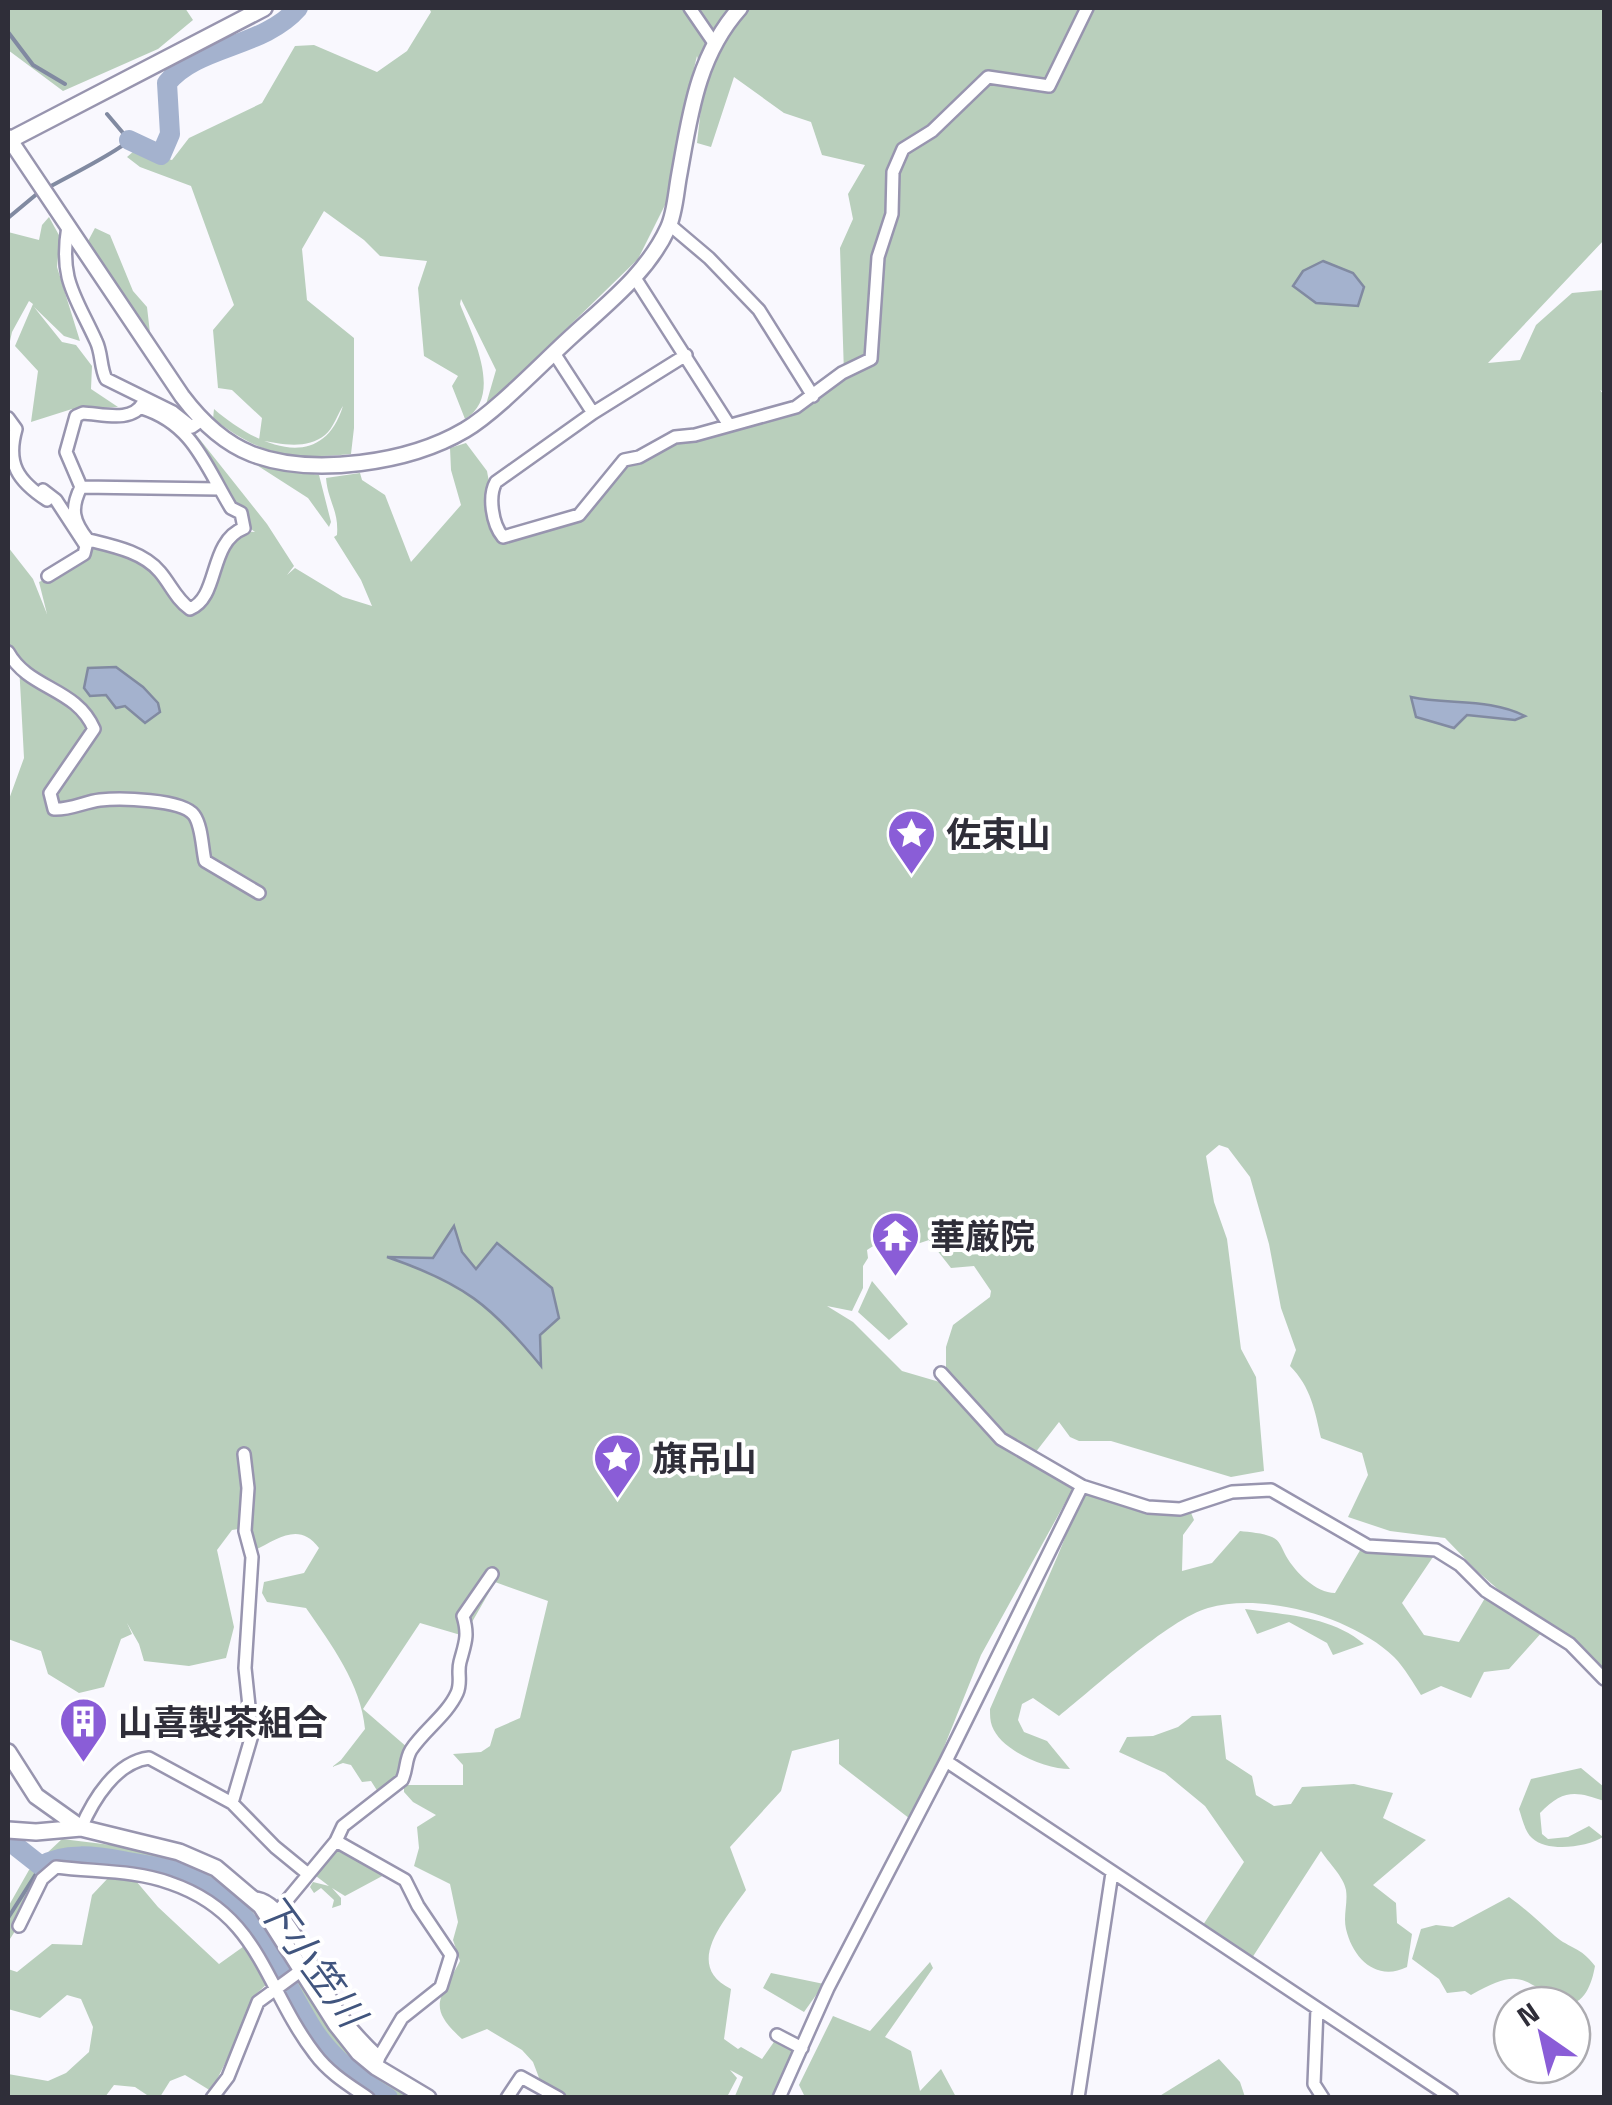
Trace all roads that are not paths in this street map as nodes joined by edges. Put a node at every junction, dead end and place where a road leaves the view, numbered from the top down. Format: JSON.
{"nodes":[{"id":1,"x":264,"y":8,"type":"edge"},
{"id":2,"x":690,"y":8,"type":"edge"},
{"id":3,"x":740,"y":8,"type":"edge"},
{"id":4,"x":1086,"y":8,"type":"edge"},
{"id":5,"x":714,"y":42,"type":"junction"},
{"id":6,"x":8,"y":139,"type":"edge"},
{"id":7,"x":68,"y":226,"type":"junction"},
{"id":8,"x":670,"y":226,"type":"junction"},
{"id":9,"x":636,"y":278,"type":"junction"},
{"id":10,"x":554,"y":352,"type":"junction"},
{"id":11,"x":686,"y":355,"type":"junction"},
{"id":12,"x":814,"y":396,"type":"junction"},
{"id":13,"x":143,"y":403,"type":"junction"},
{"id":14,"x":593,"y":413,"type":"junction"},
{"id":15,"x":8,"y":418,"type":"edge"},
{"id":16,"x":202,"y":420,"type":"junction"},
{"id":17,"x":729,"y":425,"type":"junction"},
{"id":18,"x":80,"y":487,"type":"junction"},
{"id":19,"x":219,"y":489,"type":"junction"},
{"id":20,"x":44,"y":490,"type":"dead end"},
{"id":21,"x":62,"y":510,"type":"junction"},
{"id":22,"x":85,"y":539,"type":"junction"},
{"id":23,"x":48,"y":576,"type":"dead end"},
{"id":24,"x":8,"y":652,"type":"edge"},
{"id":25,"x":259,"y":893,"type":"dead end"},
{"id":26,"x":941,"y":1372,"type":"dead end"},
{"id":27,"x":244,"y":1454,"type":"dead end"},
{"id":28,"x":1082,"y":1486,"type":"junction"},
{"id":29,"x":492,"y":1574,"type":"dead end"},
{"id":30,"x":1604,"y":1679,"type":"edge"},
{"id":31,"x":8,"y":1752,"type":"edge"},
{"id":32,"x":946,"y":1761,"type":"junction"},
{"id":33,"x":232,"y":1803,"type":"junction"},
{"id":34,"x":80,"y":1828,"type":"junction"},
{"id":35,"x":8,"y":1830,"type":"edge"},
{"id":36,"x":336,"y":1841,"type":"junction"},
{"id":37,"x":1112,"y":1872,"type":"junction"},
{"id":38,"x":308,"y":1874,"type":"junction"},
{"id":39,"x":253,"y":1898,"type":"junction"},
{"id":40,"x":278,"y":1911,"type":"junction"},
{"id":41,"x":19,"y":1926,"type":"dead end"},
{"id":42,"x":302,"y":1970,"type":"junction"},
{"id":43,"x":274,"y":1987,"type":"junction"},
{"id":44,"x":1317,"y":2009,"type":"junction"},
{"id":45,"x":777,"y":2035,"type":"dead end"},
{"id":46,"x":802,"y":2048,"type":"junction"},
{"id":47,"x":378,"y":2062,"type":"junction"},
{"id":48,"x":215,"y":2096,"type":"edge"},
{"id":49,"x":368,"y":2098,"type":"edge"},
{"id":50,"x":428,"y":2098,"type":"edge"},
{"id":51,"x":507,"y":2098,"type":"edge"},
{"id":52,"x":560,"y":2098,"type":"edge"},
{"id":53,"x":779,"y":2098,"type":"edge"},
{"id":54,"x":1078,"y":2098,"type":"edge"},
{"id":55,"x":1323,"y":2098,"type":"edge"},
{"id":56,"x":1452,"y":2098,"type":"edge"}],
"edges":[{"from":1,"to":6,"type":"main road"},
{"from":2,"to":5,"type":"street"},
{"from":3,"to":5,"type":"street"},
{"from":4,"to":12,"type":"street"},
{"from":5,"to":8,"type":"street"},
{"from":6,"to":7,"type":"street"},
{"from":7,"to":13,"type":"street"},
{"from":7,"to":16,"type":"street"},
{"from":8,"to":9,"type":"street"},
{"from":8,"to":12,"type":"street"},
{"from":9,"to":10,"type":"street"},
{"from":9,"to":11,"type":"street"},
{"from":10,"to":14,"type":"street"},
{"from":10,"to":16,"type":"street"},
{"from":11,"to":14,"type":"street"},
{"from":11,"to":17,"type":"street"},
{"from":12,"to":17,"type":"street"},
{"from":13,"to":16,"type":"street"},
{"from":13,"to":18,"type":"street"},
{"from":13,"to":19,"type":"street"},
{"from":14,"to":17,"type":"street"},
{"from":15,"to":21,"type":"street"},
{"from":18,"to":19,"type":"street"},
{"from":18,"to":22,"type":"street"},
{"from":19,"to":22,"type":"street"},
{"from":20,"to":21,"type":"street"},
{"from":21,"to":22,"type":"street"},
{"from":22,"to":23,"type":"street"},
{"from":24,"to":25,"type":"street"},
{"from":26,"to":28,"type":"street"},
{"from":27,"to":33,"type":"street"},
{"from":28,"to":30,"type":"street"},
{"from":28,"to":32,"type":"street"},
{"from":29,"to":36,"type":"street"},
{"from":31,"to":34,"type":"main road"},
{"from":32,"to":37,"type":"street"},
{"from":32,"to":46,"type":"street"},
{"from":33,"to":34,"type":"street"},
{"from":33,"to":38,"type":"street"},
{"from":34,"to":35,"type":"main road"},
{"from":34,"to":39,"type":"main road"},
{"from":36,"to":38,"type":"street"},
{"from":36,"to":47,"type":"street"},
{"from":37,"to":44,"type":"street"},
{"from":37,"to":54,"type":"street"},
{"from":38,"to":40,"type":"street"},
{"from":39,"to":40,"type":"street"},
{"from":39,"to":42,"type":"main road"},
{"from":40,"to":47,"type":"street"},
{"from":41,"to":43,"type":"street"},
{"from":42,"to":43,"type":"street"},
{"from":42,"to":47,"type":"main road"},
{"from":43,"to":48,"type":"street"},
{"from":43,"to":49,"type":"street"},
{"from":44,"to":55,"type":"street"},
{"from":44,"to":56,"type":"street"},
{"from":45,"to":46,"type":"street"},
{"from":46,"to":53,"type":"street"},
{"from":47,"to":50,"type":"main road"},
{"from":51,"to":52,"type":"street"}]}
